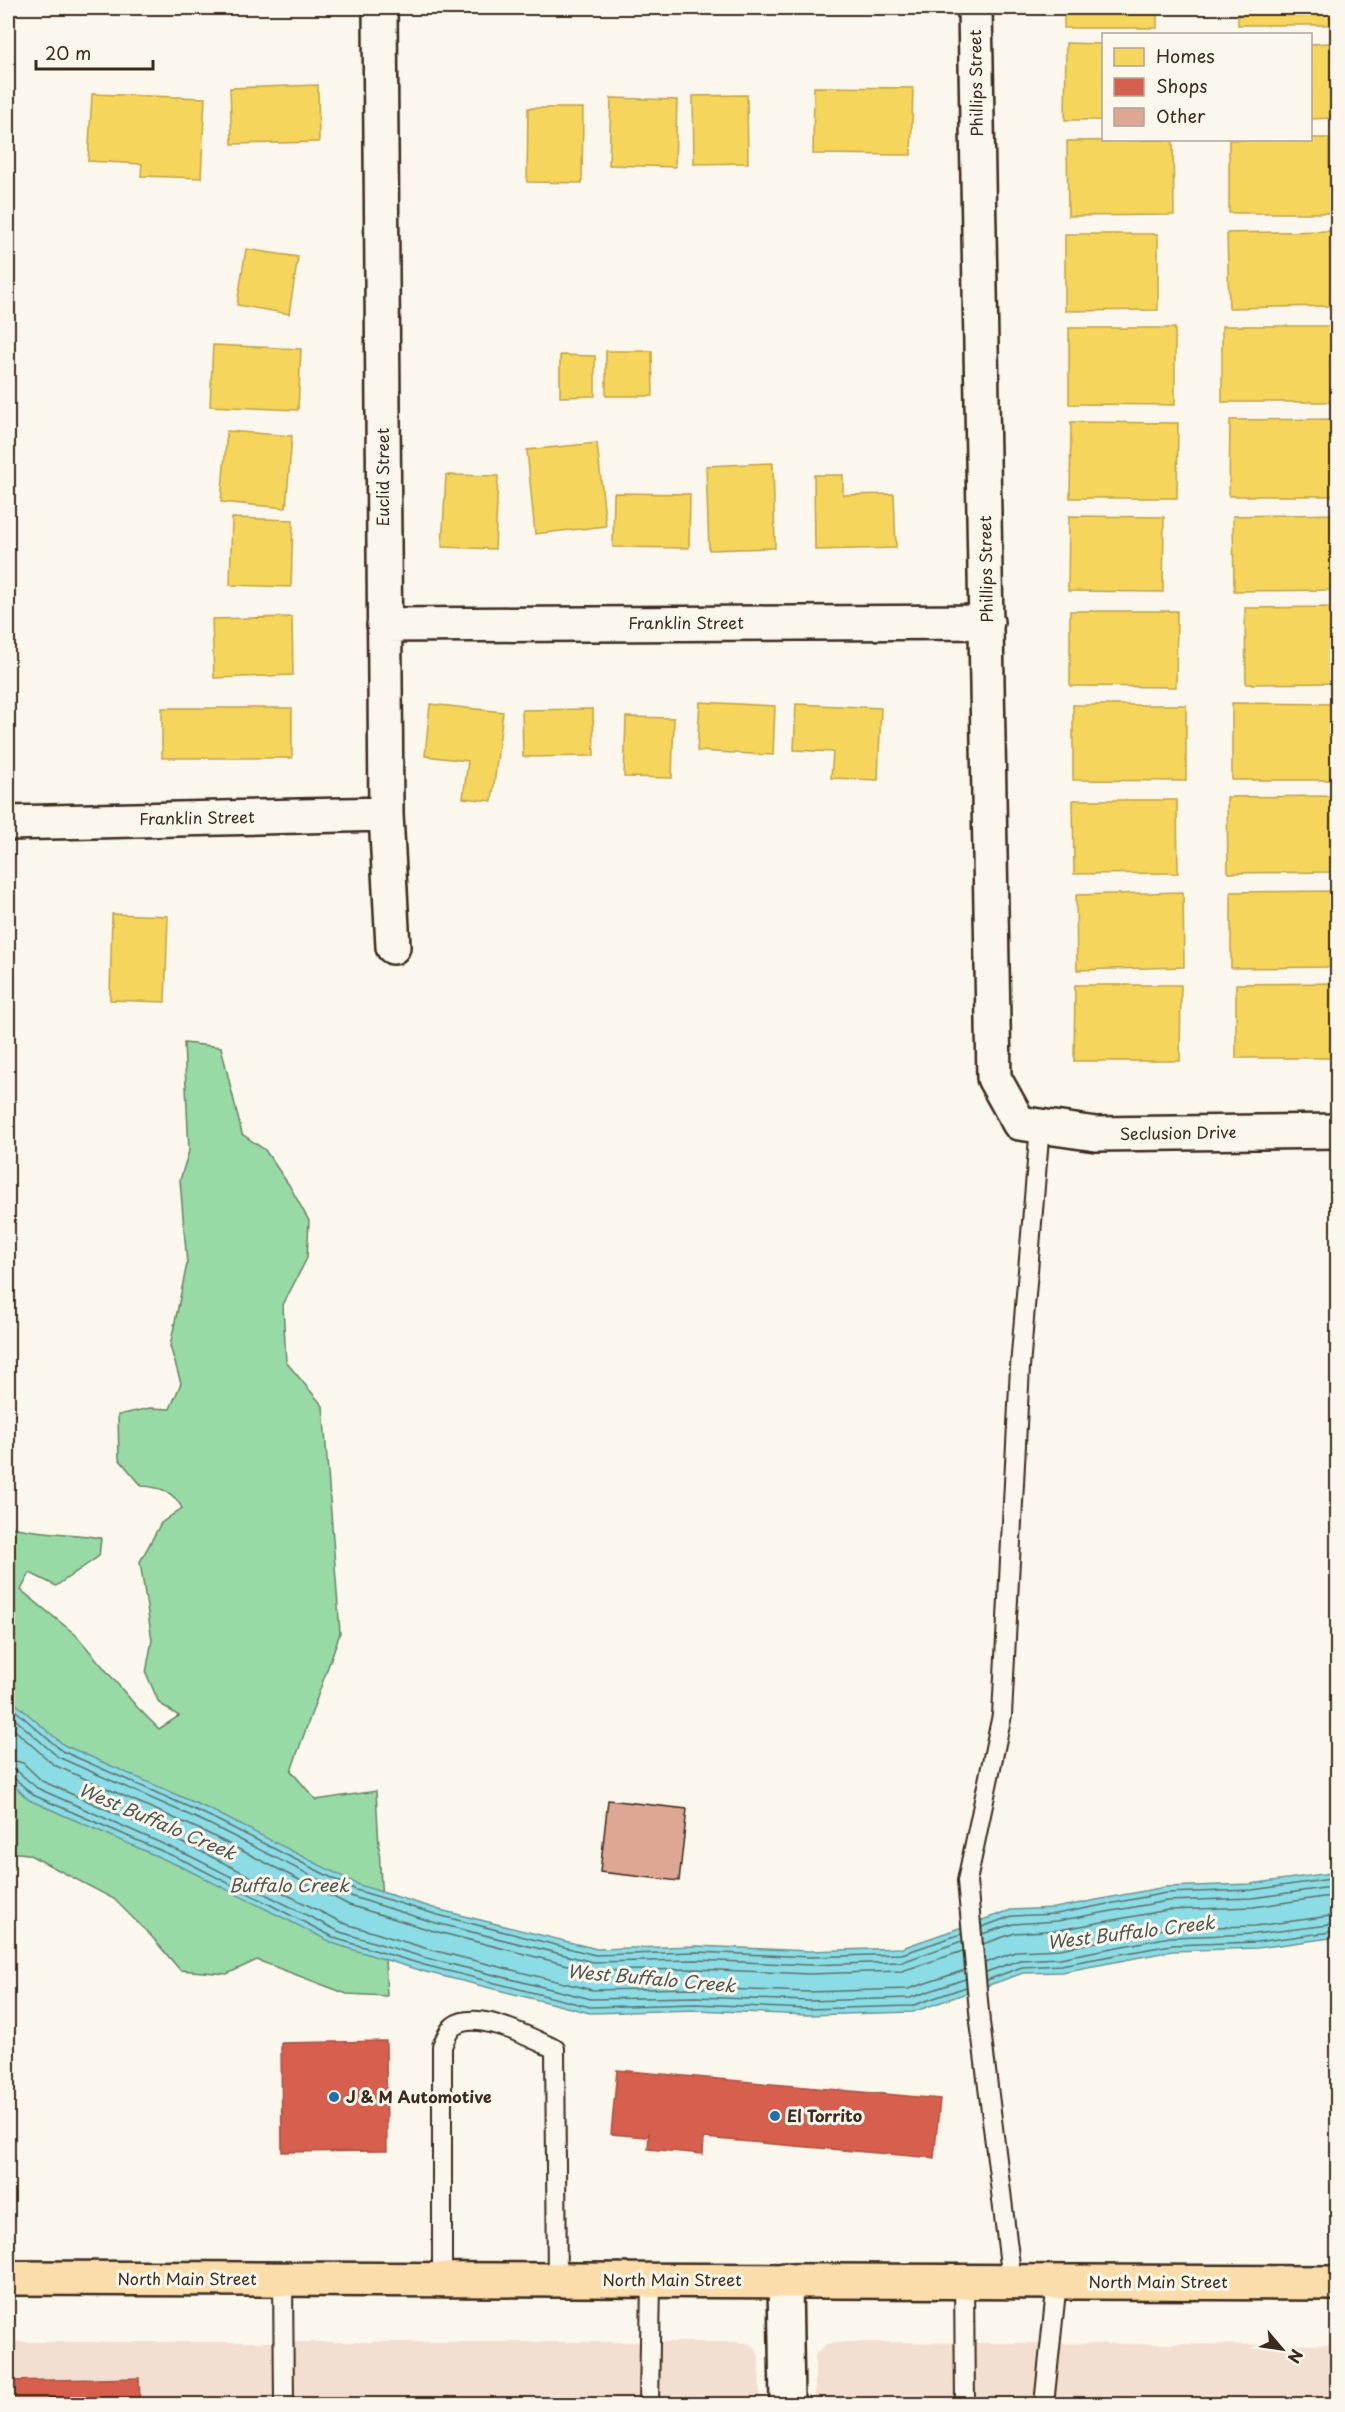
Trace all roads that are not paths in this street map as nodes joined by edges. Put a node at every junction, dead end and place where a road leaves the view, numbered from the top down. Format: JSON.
{"nodes":[{"id":1,"x":381,"y":8,"type":"edge"},
{"id":2,"x":975,"y":8,"type":"edge"},
{"id":3,"x":987,"y":622,"type":"junction"},
{"id":4,"x":384,"y":625,"type":"junction"},
{"id":5,"x":386,"y":814,"type":"junction"},
{"id":6,"x":8,"y":823,"type":"edge"},
{"id":7,"x":393,"y":947,"type":"dead end"},
{"id":8,"x":1030,"y":1125,"type":"junction"},
{"id":9,"x":1338,"y":1131,"type":"edge"},
{"id":10,"x":8,"y":2278,"type":"edge"},
{"id":11,"x":284,"y":2279,"type":"junction"},
{"id":12,"x":442,"y":2279,"type":"junction"},
{"id":13,"x":557,"y":2280,"type":"junction"},
{"id":14,"x":651,"y":2280,"type":"junction"},
{"id":15,"x":785,"y":2280,"type":"junction"},
{"id":16,"x":964,"y":2281,"type":"junction"},
{"id":17,"x":1012,"y":2281,"type":"junction"},
{"id":18,"x":1057,"y":2282,"type":"junction"},
{"id":19,"x":1338,"y":2283,"type":"edge"},
{"id":20,"x":284,"y":2404,"type":"edge"},
{"id":21,"x":649,"y":2404,"type":"edge"},
{"id":22,"x":787,"y":2404,"type":"edge"},
{"id":23,"x":964,"y":2404,"type":"edge"},
{"id":24,"x":1044,"y":2404,"type":"edge"}],
"edges":[{"from":1,"to":4,"type":"street","name":"Euclid Street"},
{"from":2,"to":3,"type":"street","name":"Phillips Street"},
{"from":3,"to":4,"type":"street","name":"Franklin Street"},
{"from":3,"to":8,"type":"street","name":"Phillips Street"},
{"from":4,"to":5,"type":"street","name":"Euclid Street"},
{"from":5,"to":6,"type":"street","name":"Franklin Street"},
{"from":5,"to":7,"type":"street","name":"Euclid Street"},
{"from":8,"to":9,"type":"street","name":"Seclusion Drive"},
{"from":8,"to":17,"type":"lane"},
{"from":10,"to":11,"type":"main road","name":"North Main Street"},
{"from":11,"to":12,"type":"main road","name":"North Main Street"},
{"from":11,"to":20,"type":"lane"},
{"from":12,"to":13,"type":"main road","name":"North Main Street"},
{"from":12,"to":13,"type":"lane"},
{"from":13,"to":14,"type":"main road","name":"North Main Street"},
{"from":14,"to":15,"type":"main road","name":"North Main Street"},
{"from":14,"to":21,"type":"lane"},
{"from":15,"to":16,"type":"main road","name":"North Main Street"},
{"from":15,"to":22,"type":"street"},
{"from":16,"to":17,"type":"main road","name":"North Main Street"},
{"from":16,"to":23,"type":"lane"},
{"from":17,"to":18,"type":"main road","name":"North Main Street"},
{"from":18,"to":19,"type":"main road","name":"North Main Street"},
{"from":18,"to":24,"type":"lane"}]}
